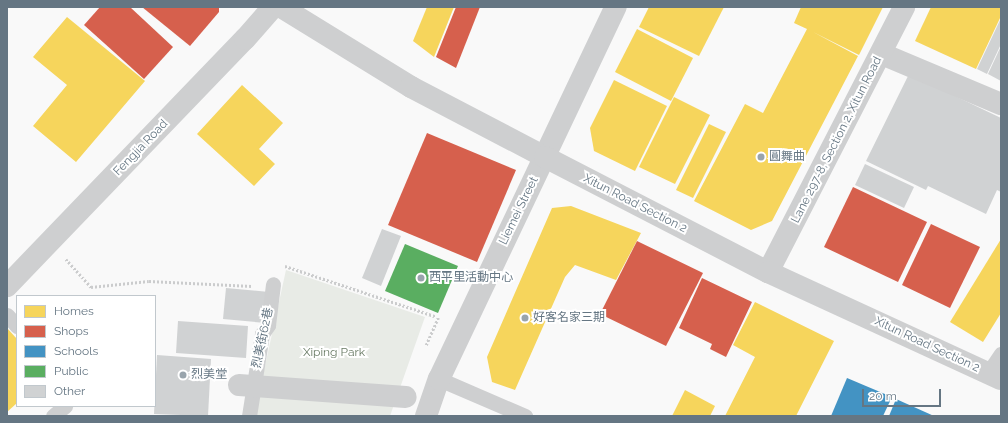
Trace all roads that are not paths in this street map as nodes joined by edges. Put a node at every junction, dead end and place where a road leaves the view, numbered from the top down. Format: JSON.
{"nodes":[{"id":1,"x":273,"y":7,"type":"edge"},
{"id":2,"x":281,"y":7,"type":"edge"},
{"id":3,"x":616,"y":7,"type":"edge"},
{"id":4,"x":904,"y":7,"type":"edge"},
{"id":5,"x":882,"y":54,"type":"junction"},
{"id":6,"x":1001,"y":104,"type":"edge"},
{"id":7,"x":545,"y":157,"type":"junction"},
{"id":8,"x":768,"y":272,"type":"junction"},
{"id":9,"x":273,"y":284,"type":"road end"},
{"id":10,"x":7,"y":286,"type":"edge"},
{"id":11,"x":7,"y":315,"type":"edge"},
{"id":12,"x":16,"y":325,"type":"edge"},
{"id":13,"x":1001,"y":354,"type":"edge"},
{"id":14,"x":995,"y":376,"type":"edge"},
{"id":15,"x":439,"y":379,"type":"junction"},
{"id":16,"x":246,"y":385,"type":"junction"},
{"id":17,"x":406,"y":397,"type":"dead end"},
{"id":18,"x":64,"y":407,"type":"edge"},
{"id":19,"x":53,"y":416,"type":"edge"},
{"id":20,"x":249,"y":416,"type":"edge"},
{"id":21,"x":426,"y":416,"type":"edge"},
{"id":22,"x":525,"y":416,"type":"edge"}],
"edges":[{"from":1,"to":10,"type":"street","name":"Fengjia Road"},
{"from":2,"to":7,"type":"street","name":"Xitun Road Section 2"},
{"from":3,"to":7,"type":"street","name":"Liemei Street"},
{"from":4,"to":5,"type":"street","name":"Lane 297-8, Section 2, Xitun Road"},
{"from":5,"to":6,"type":"street"},
{"from":5,"to":8,"type":"street","name":"Lane 297-8, Section 2, Xitun Road"},
{"from":7,"to":8,"type":"street","name":"Xitun Road Section 2"},
{"from":7,"to":15,"type":"street","name":"Liemei Street"},
{"from":8,"to":14,"type":"street","name":"Xitun Road Section 2"},
{"from":9,"to":16,"type":"lane","name":"烈美街62巷"},
{"from":11,"to":12,"type":"lane"},
{"from":13,"to":14,"type":"lane"},
{"from":15,"to":21,"type":"street","name":"Liemei Street"},
{"from":15,"to":22,"type":"lane"},
{"from":16,"to":17,"type":"street"},
{"from":16,"to":20,"type":"lane","name":"烈美街62巷"},
{"from":18,"to":19,"type":"lane"}]}
